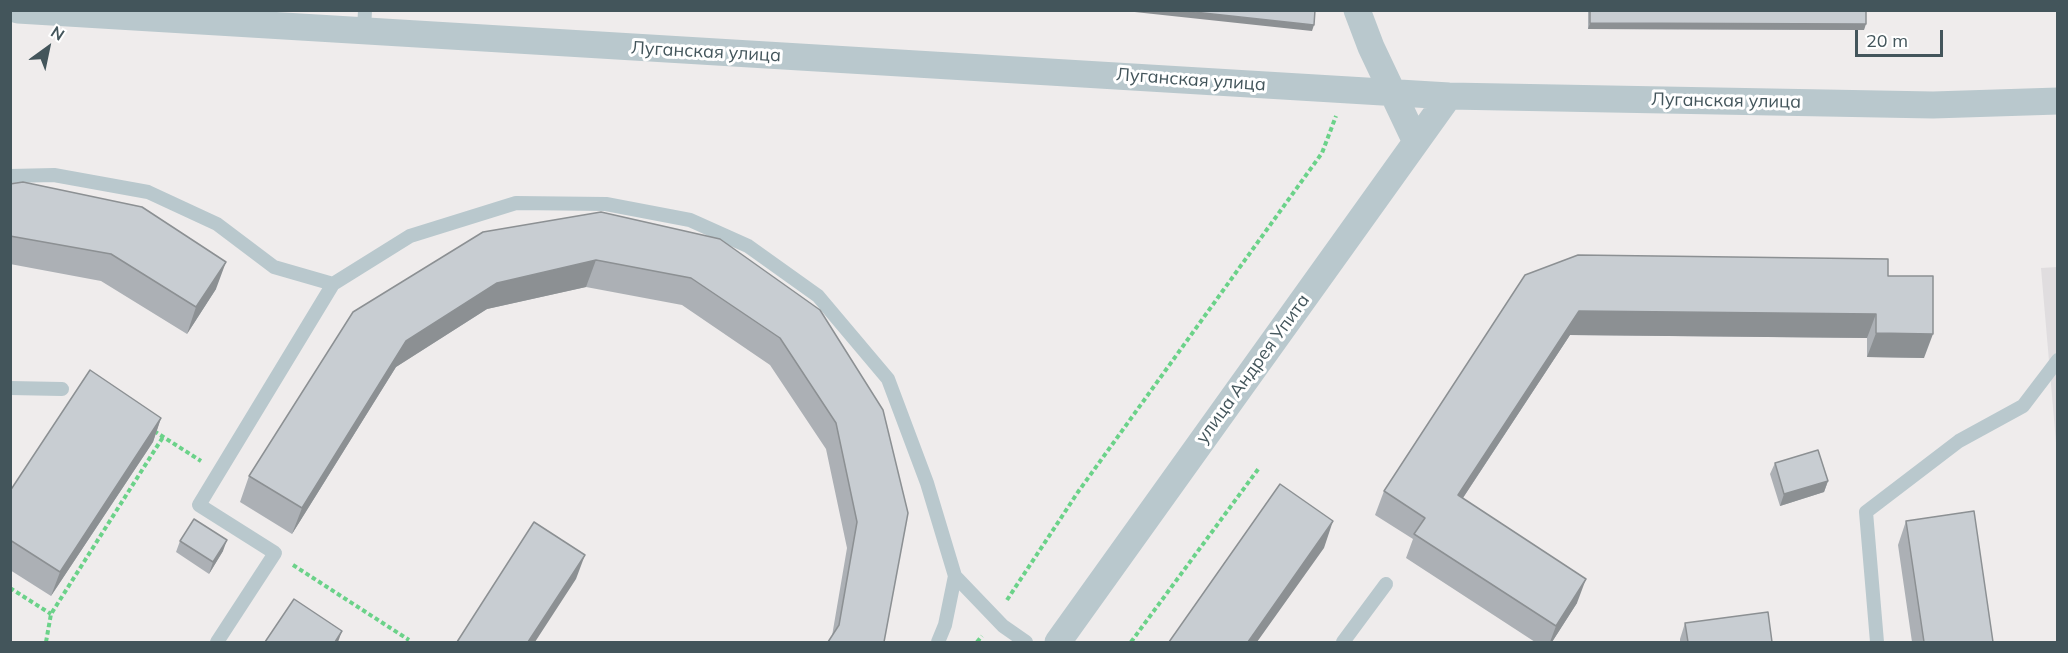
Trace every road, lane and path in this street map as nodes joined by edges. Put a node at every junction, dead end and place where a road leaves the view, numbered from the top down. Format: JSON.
{"nodes":[{"id":1,"x":18,"y":10,"type":"edge"},
{"id":2,"x":1357,"y":10,"type":"edge"},
{"id":3,"x":364,"y":21,"type":"edge"},
{"id":4,"x":1345,"y":90,"type":"junction"},
{"id":5,"x":1394,"y":93,"type":"junction"},
{"id":6,"x":1449,"y":96,"type":"junction"},
{"id":7,"x":2058,"y":101,"type":"edge"},
{"id":8,"x":1416,"y":142,"type":"junction"},
{"id":9,"x":10,"y":176,"type":"edge"},
{"id":10,"x":333,"y":284,"type":"junction"},
{"id":11,"x":2058,"y":360,"type":"edge"},
{"id":12,"x":10,"y":388,"type":"edge"},
{"id":13,"x":62,"y":389,"type":"dead end"},
{"id":14,"x":145,"y":425,"type":"edge"},
{"id":15,"x":163,"y":437,"type":"junction"},
{"id":16,"x":178,"y":447,"type":"dead end"},
{"id":17,"x":1258,"y":468,"type":"dead end"},
{"id":18,"x":275,"y":554,"type":"junction"},
{"id":19,"x":955,"y":576,"type":"junction"},
{"id":20,"x":1386,"y":584,"type":"dead end"},
{"id":21,"x":10,"y":588,"type":"edge"},
{"id":22,"x":51,"y":614,"type":"junction"},
{"id":23,"x":995,"y":617,"type":"junction"},
{"id":24,"x":409,"y":640,"type":"dead end"},
{"id":25,"x":46,"y":642,"type":"edge"},
{"id":26,"x":217,"y":642,"type":"edge"},
{"id":27,"x":938,"y":642,"type":"edge"},
{"id":28,"x":977,"y":642,"type":"edge"},
{"id":29,"x":1026,"y":642,"type":"edge"},
{"id":30,"x":1058,"y":642,"type":"edge"},
{"id":31,"x":1131,"y":642,"type":"edge"},
{"id":32,"x":1343,"y":642,"type":"edge"},
{"id":33,"x":1877,"y":642,"type":"edge"}],
"edges":[{"from":1,"to":3,"type":"street","name":"Луганская улица"},
{"from":2,"to":5,"type":"street"},
{"from":3,"to":4,"type":"street","name":"Луганская улица"},
{"from":4,"to":5,"type":"street","name":"Луганская улица"},
{"from":4,"to":23,"type":"path"},
{"from":5,"to":6,"type":"street","name":"Луганская улица"},
{"from":5,"to":8,"type":"street"},
{"from":6,"to":7,"type":"street","name":"Луганская улица"},
{"from":6,"to":8,"type":"street","name":"улица Андрея Упита"},
{"from":8,"to":30,"type":"street","name":"улица Андрея Упита"},
{"from":9,"to":10,"type":"lane"},
{"from":10,"to":18,"type":"lane"},
{"from":10,"to":19,"type":"lane"},
{"from":11,"to":33,"type":"lane"},
{"from":12,"to":13,"type":"lane"},
{"from":14,"to":15,"type":"path"},
{"from":15,"to":16,"type":"path"},
{"from":15,"to":22,"type":"path"},
{"from":17,"to":31,"type":"path"},
{"from":18,"to":24,"type":"path"},
{"from":18,"to":26,"type":"lane"},
{"from":19,"to":23,"type":"lane"},
{"from":19,"to":27,"type":"lane"},
{"from":20,"to":32,"type":"lane"},
{"from":21,"to":22,"type":"path"},
{"from":22,"to":25,"type":"path"},
{"from":23,"to":28,"type":"path"},
{"from":23,"to":29,"type":"lane"}]}
